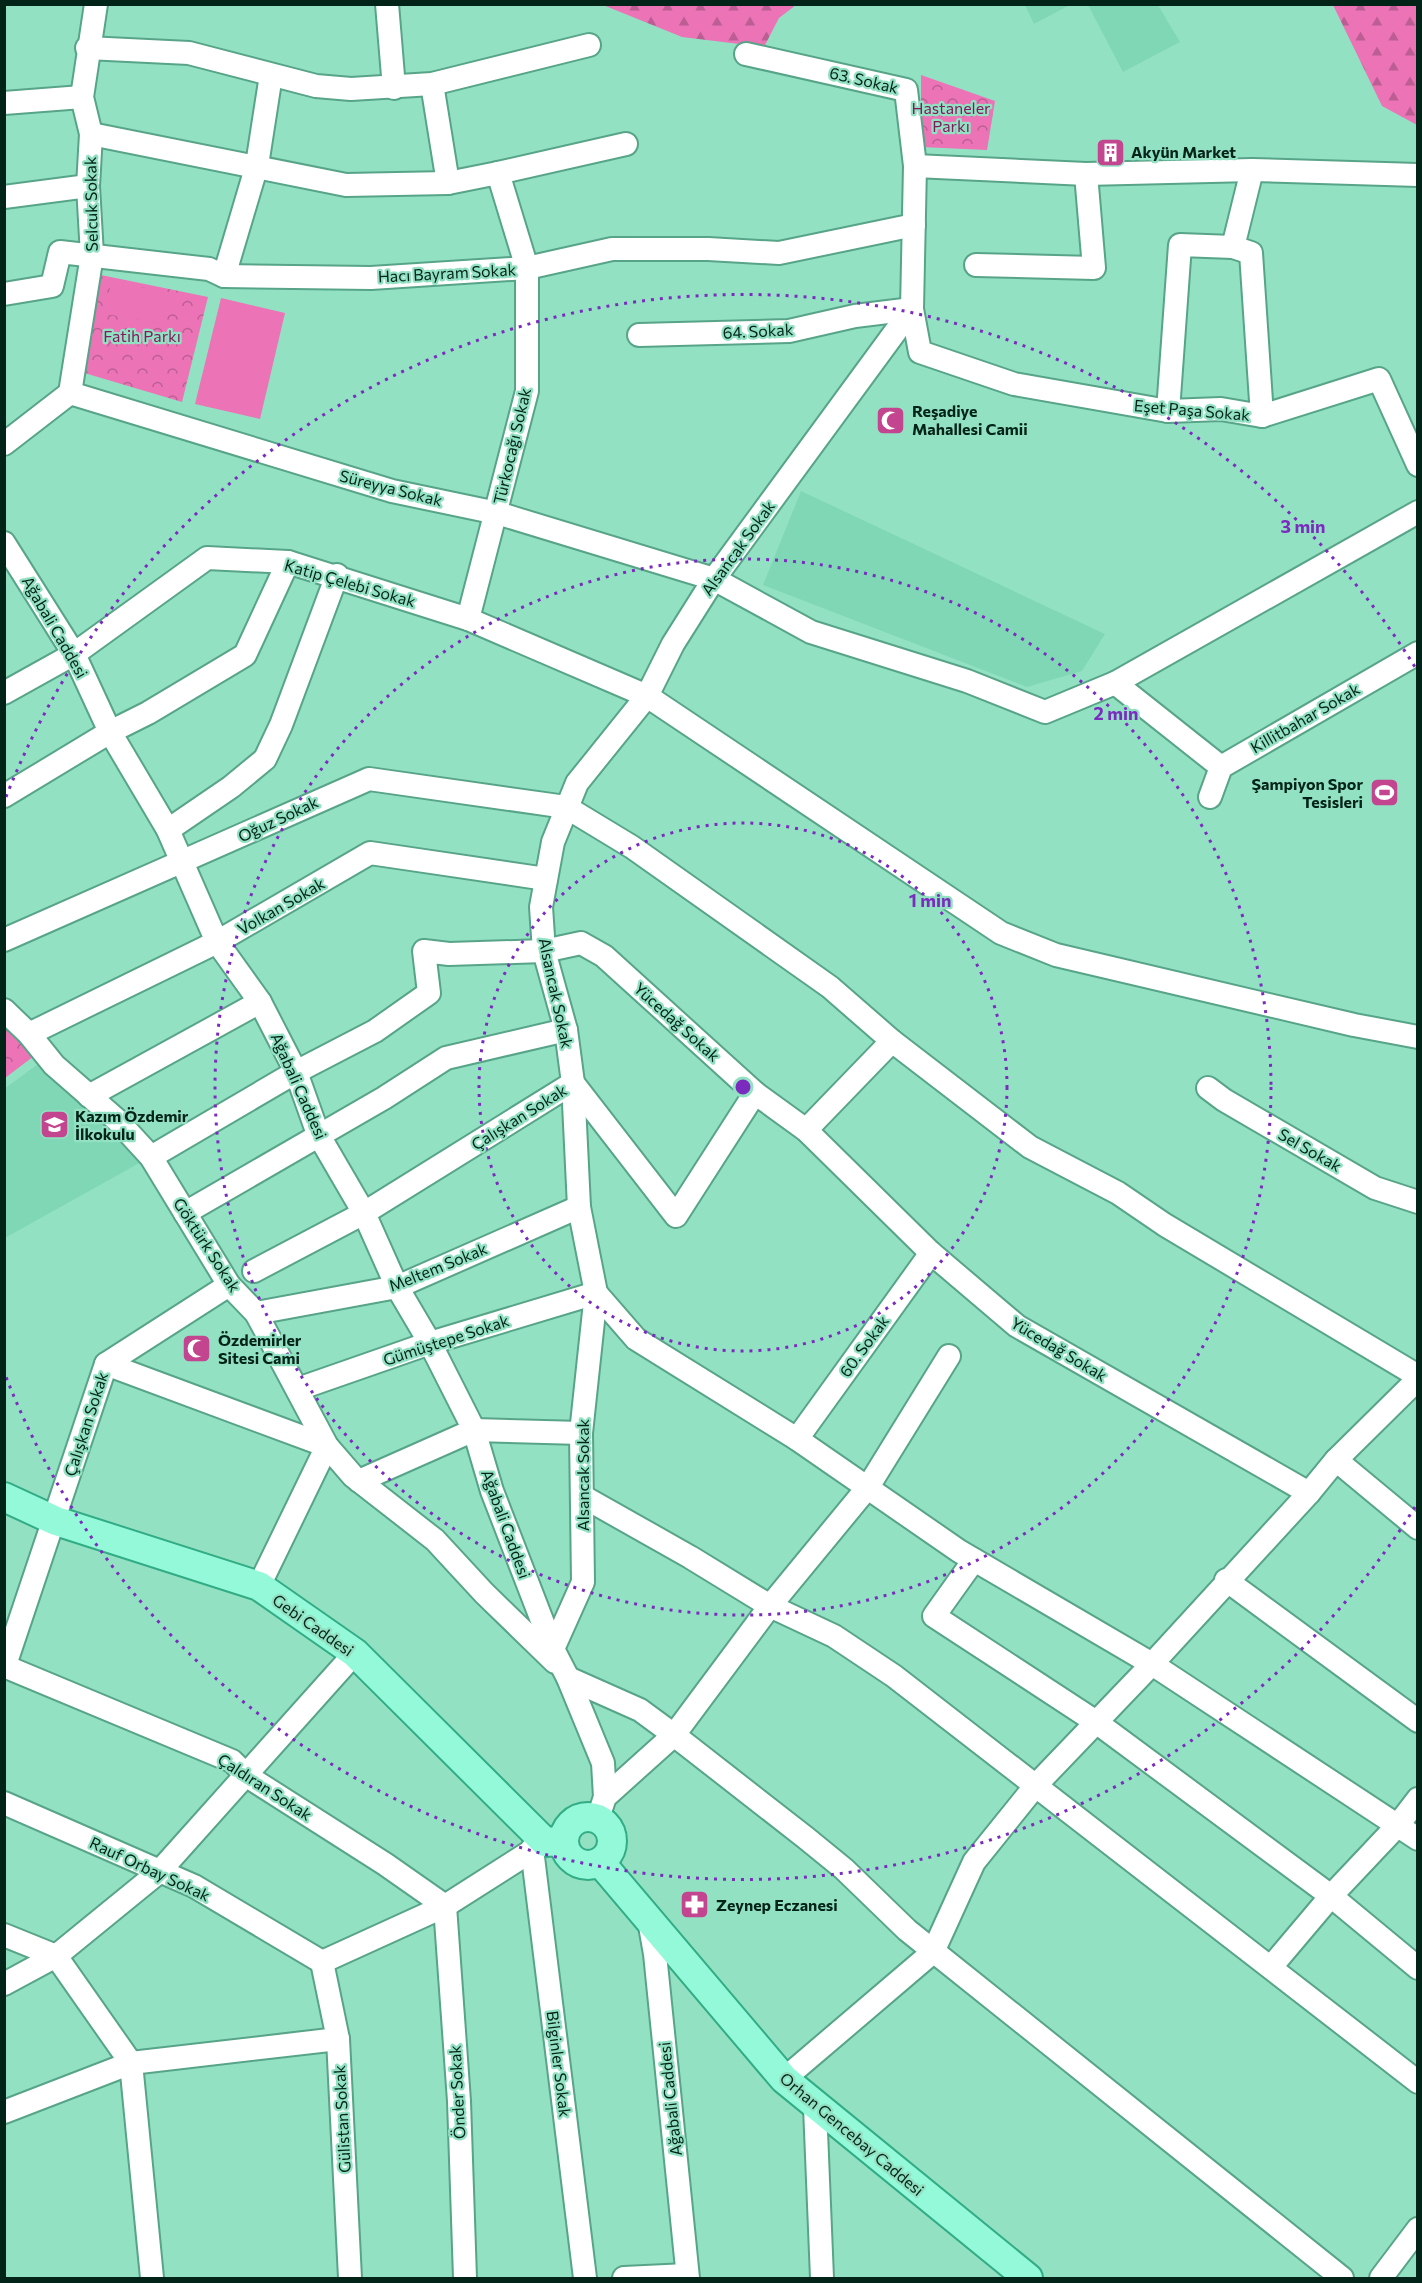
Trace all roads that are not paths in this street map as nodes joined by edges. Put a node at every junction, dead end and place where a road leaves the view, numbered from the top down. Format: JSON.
{"nodes":[{"id":1,"x":96,"y":4,"type":"edge"},
{"id":2,"x":387,"y":4,"type":"edge"},
{"id":3,"x":589,"y":45,"type":"dead end"},
{"id":4,"x":87,"y":48,"type":"junction"},
{"id":5,"x":746,"y":54,"type":"dead end"},
{"id":6,"x":271,"y":75,"type":"junction"},
{"id":7,"x":432,"y":84,"type":"junction"},
{"id":8,"x":394,"y":88,"type":"junction"},
{"id":9,"x":82,"y":97,"type":"junction"},
{"id":10,"x":4,"y":104,"type":"edge"},
{"id":11,"x":91,"y":134,"type":"junction"},
{"id":12,"x":626,"y":144,"type":"dead end"},
{"id":13,"x":256,"y":165,"type":"junction"},
{"id":14,"x":915,"y":166,"type":"junction"},
{"id":15,"x":1252,"y":170,"type":"junction"},
{"id":16,"x":498,"y":173,"type":"junction"},
{"id":17,"x":1086,"y":174,"type":"junction"},
{"id":18,"x":1417,"y":174,"type":"edge"},
{"id":19,"x":448,"y":183,"type":"junction"},
{"id":20,"x":88,"y":186,"type":"junction"},
{"id":21,"x":4,"y":197,"type":"edge"},
{"id":22,"x":914,"y":225,"type":"junction"},
{"id":23,"x":1233,"y":247,"type":"junction"},
{"id":24,"x":93,"y":255,"type":"junction"},
{"id":25,"x":976,"y":266,"type":"dead end"},
{"id":26,"x":526,"y":268,"type":"junction"},
{"id":27,"x":224,"y":276,"type":"junction"},
{"id":28,"x":4,"y":294,"type":"edge"},
{"id":29,"x":912,"y":309,"type":"junction"},
{"id":30,"x":639,"y":335,"type":"dead end"},
{"id":31,"x":70,"y":393,"type":"junction"},
{"id":32,"x":1168,"y":411,"type":"junction"},
{"id":33,"x":1262,"y":416,"type":"junction"},
{"id":34,"x":4,"y":444,"type":"edge"},
{"id":35,"x":1418,"y":465,"type":"edge"},
{"id":36,"x":1418,"y":512,"type":"edge"},
{"id":37,"x":497,"y":513,"type":"junction"},
{"id":38,"x":4,"y":543,"type":"edge"},
{"id":39,"x":288,"y":562,"type":"junction"},
{"id":40,"x":13,"y":571,"type":"edge"},
{"id":41,"x":337,"y":575,"type":"junction"},
{"id":42,"x":714,"y":579,"type":"junction"},
{"id":43,"x":468,"y":619,"type":"junction"},
{"id":44,"x":1418,"y":653,"type":"edge"},
{"id":45,"x":74,"y":654,"type":"junction"},
{"id":46,"x":1115,"y":683,"type":"junction"},
{"id":47,"x":4,"y":693,"type":"edge"},
{"id":48,"x":647,"y":696,"type":"junction"},
{"id":49,"x":110,"y":732,"type":"junction"},
{"id":50,"x":1221,"y":767,"type":"junction"},
{"id":51,"x":4,"y":796,"type":"edge"},
{"id":52,"x":1210,"y":797,"type":"dead end"},
{"id":53,"x":566,"y":807,"type":"junction"},
{"id":54,"x":168,"y":830,"type":"junction"},
{"id":55,"x":182,"y":863,"type":"junction"},
{"id":56,"x":546,"y":879,"type":"junction"},
{"id":57,"x":4,"y":940,"type":"edge"},
{"id":58,"x":217,"y":942,"type":"junction"},
{"id":59,"x":544,"y":951,"type":"junction"},
{"id":60,"x":260,"y":1002,"type":"junction"},
{"id":61,"x":4,"y":1010,"type":"edge"},
{"id":62,"x":566,"y":1030,"type":"junction"},
{"id":63,"x":29,"y":1034,"type":"junction"},
{"id":64,"x":1418,"y":1037,"type":"edge"},
{"id":65,"x":892,"y":1041,"type":"junction"},
{"id":66,"x":296,"y":1072,"type":"junction"},
{"id":67,"x":573,"y":1083,"type":"junction"},
{"id":68,"x":1208,"y":1088,"type":"dead end"},
{"id":69,"x":755,"y":1093,"type":"junction"},
{"id":70,"x":89,"y":1096,"type":"junction"},
{"id":71,"x":806,"y":1130,"type":"junction"},
{"id":72,"x":318,"y":1134,"type":"junction"},
{"id":73,"x":151,"y":1157,"type":"junction"},
{"id":74,"x":1418,"y":1202,"type":"edge"},
{"id":75,"x":579,"y":1208,"type":"junction"},
{"id":76,"x":185,"y":1213,"type":"junction"},
{"id":77,"x":364,"y":1213,"type":"junction"},
{"id":78,"x":931,"y":1253,"type":"junction"},
{"id":79,"x":254,"y":1271,"type":"dead end"},
{"id":80,"x":229,"y":1285,"type":"junction"},
{"id":81,"x":397,"y":1287,"type":"junction"},
{"id":82,"x":596,"y":1293,"type":"junction"},
{"id":83,"x":256,"y":1313,"type":"junction"},
{"id":84,"x":430,"y":1343,"type":"junction"},
{"id":85,"x":950,"y":1356,"type":"dead end"},
{"id":86,"x":106,"y":1364,"type":"junction"},
{"id":87,"x":1418,"y":1378,"type":"edge"},
{"id":88,"x":298,"y":1389,"type":"junction"},
{"id":89,"x":474,"y":1430,"type":"junction"},
{"id":90,"x":581,"y":1433,"type":"junction"},
{"id":91,"x":797,"y":1439,"type":"junction"},
{"id":92,"x":327,"y":1446,"type":"junction"},
{"id":93,"x":1336,"y":1460,"type":"junction"},
{"id":94,"x":359,"y":1481,"type":"junction"},
{"id":95,"x":868,"y":1487,"type":"junction"},
{"id":96,"x":1309,"y":1493,"type":"junction"},
{"id":97,"x":582,"y":1496,"type":"junction"},
{"id":98,"x":4,"y":1497,"type":"edge"},
{"id":99,"x":56,"y":1521,"type":"junction"},
{"id":100,"x":1418,"y":1528,"type":"edge"},
{"id":101,"x":974,"y":1560,"type":"junction"},
{"id":102,"x":1226,"y":1580,"type":"junction"},
{"id":103,"x":259,"y":1586,"type":"junction"},
{"id":104,"x":770,"y":1606,"type":"junction"},
{"id":105,"x":553,"y":1649,"type":"junction"},
{"id":106,"x":355,"y":1653,"type":"junction"},
{"id":107,"x":1152,"y":1664,"type":"junction"},
{"id":108,"x":5,"y":1667,"type":"edge"},
{"id":109,"x":567,"y":1675,"type":"junction"},
{"id":110,"x":1418,"y":1721,"type":"edge"},
{"id":111,"x":1096,"y":1722,"type":"junction"},
{"id":112,"x":674,"y":1735,"type":"junction"},
{"id":113,"x":247,"y":1776,"type":"junction"},
{"id":114,"x":1036,"y":1785,"type":"junction"},
{"id":115,"x":1418,"y":1799,"type":"edge"},
{"id":116,"x":4,"y":1803,"type":"edge"},
{"id":117,"x":601,"y":1807,"type":"junction"},
{"id":118,"x":1398,"y":1825,"type":"junction"},
{"id":119,"x":1418,"y":1839,"type":"edge"},
{"id":120,"x":547,"y":1844,"type":"junction"},
{"id":121,"x":600,"y":1862,"type":"junction"},
{"id":122,"x":159,"y":1872,"type":"junction"},
{"id":123,"x":1331,"y":1896,"type":"junction"},
{"id":124,"x":445,"y":1906,"type":"junction"},
{"id":125,"x":649,"y":1920,"type":"junction"},
{"id":126,"x":4,"y":1935,"type":"edge"},
{"id":127,"x":933,"y":1952,"type":"junction"},
{"id":128,"x":56,"y":1956,"type":"junction"},
{"id":129,"x":322,"y":1962,"type":"junction"},
{"id":130,"x":1271,"y":1967,"type":"junction"},
{"id":131,"x":1418,"y":1968,"type":"edge"},
{"id":132,"x":4,"y":1984,"type":"edge"},
{"id":133,"x":338,"y":2039,"type":"junction"},
{"id":134,"x":131,"y":2063,"type":"junction"},
{"id":135,"x":784,"y":2079,"type":"junction"},
{"id":136,"x":1418,"y":2082,"type":"edge"},
{"id":137,"x":815,"y":2107,"type":"junction"},
{"id":138,"x":5,"y":2112,"type":"edge"},
{"id":139,"x":1418,"y":2229,"type":"edge"},
{"id":140,"x":688,"y":2277,"type":"edge"},
{"id":141,"x":152,"y":2278,"type":"edge"},
{"id":142,"x":350,"y":2278,"type":"edge"},
{"id":143,"x":465,"y":2278,"type":"edge"},
{"id":144,"x":585,"y":2278,"type":"edge"},
{"id":145,"x":624,"y":2278,"type":"edge"},
{"id":146,"x":822,"y":2278,"type":"edge"},
{"id":147,"x":1028,"y":2278,"type":"edge"},
{"id":148,"x":1342,"y":2278,"type":"edge"},
{"id":149,"x":1381,"y":2278,"type":"edge"}],
"edges":[{"from":1,"to":4,"type":"street","name":"Selcuk Sokak"},
{"from":2,"to":8,"type":"street"},
{"from":3,"to":7,"type":"street"},
{"from":4,"to":6,"type":"street"},
{"from":4,"to":9,"type":"street","name":"Selcuk Sokak"},
{"from":5,"to":14,"type":"street","name":"63. Sokak"},
{"from":6,"to":8,"type":"street"},
{"from":6,"to":13,"type":"street"},
{"from":7,"to":8,"type":"street"},
{"from":7,"to":19,"type":"street"},
{"from":9,"to":10,"type":"street"},
{"from":9,"to":11,"type":"street","name":"Selcuk Sokak"},
{"from":11,"to":13,"type":"street"},
{"from":11,"to":20,"type":"street","name":"Selcuk Sokak"},
{"from":12,"to":16,"type":"street"},
{"from":13,"to":19,"type":"street"},
{"from":13,"to":27,"type":"street"},
{"from":14,"to":17,"type":"street"},
{"from":14,"to":22,"type":"street"},
{"from":15,"to":17,"type":"street"},
{"from":15,"to":18,"type":"street"},
{"from":15,"to":23,"type":"street"},
{"from":16,"to":19,"type":"street"},
{"from":16,"to":26,"type":"street","name":"Türkocağı Sokak"},
{"from":17,"to":25,"type":"street"},
{"from":20,"to":21,"type":"street"},
{"from":20,"to":24,"type":"street","name":"Selcuk Sokak"},
{"from":22,"to":26,"type":"street","name":"Hacı Bayram Sokak"},
{"from":22,"to":29,"type":"street"},
{"from":23,"to":32,"type":"street"},
{"from":23,"to":33,"type":"street"},
{"from":24,"to":27,"type":"street","name":"Hacı Bayram Sokak"},
{"from":24,"to":28,"type":"street","name":"Hacı Bayram Sokak"},
{"from":24,"to":31,"type":"street","name":"Selcuk Sokak"},
{"from":26,"to":27,"type":"street","name":"Hacı Bayram Sokak"},
{"from":26,"to":37,"type":"street","name":"Türkocağı Sokak"},
{"from":29,"to":30,"type":"street","name":"64. Sokak"},
{"from":29,"to":32,"type":"street","name":"Eşet Paşa Sokak"},
{"from":29,"to":42,"type":"street","name":"Alsancak Sokak"},
{"from":31,"to":34,"type":"street"},
{"from":31,"to":37,"type":"street","name":"Süreyya Sokak"},
{"from":32,"to":33,"type":"street","name":"Eşet Paşa Sokak"},
{"from":33,"to":35,"type":"street","name":"Eşet Paşa Sokak"},
{"from":36,"to":46,"type":"street"},
{"from":37,"to":42,"type":"street","name":"Süreyya Sokak"},
{"from":37,"to":43,"type":"street","name":"Türkocağı Sokak"},
{"from":38,"to":40,"type":"street","name":"Ağabali Caddesi"},
{"from":39,"to":41,"type":"street","name":"Katip Çelebi Sokak"},
{"from":39,"to":45,"type":"street","name":"Katip Çelebi Sokak"},
{"from":39,"to":49,"type":"street"},
{"from":40,"to":45,"type":"street","name":"Ağabali Caddesi"},
{"from":41,"to":43,"type":"street","name":"Katip Çelebi Sokak"},
{"from":41,"to":54,"type":"street"},
{"from":42,"to":46,"type":"street","name":"Süreyya Sokak"},
{"from":42,"to":48,"type":"street","name":"Alsancak Sokak"},
{"from":43,"to":48,"type":"street","name":"Katip Çelebi Sokak"},
{"from":44,"to":50,"type":"street","name":"Killitbahar Sokak"},
{"from":45,"to":47,"type":"street","name":"Katip Çelebi Sokak"},
{"from":45,"to":49,"type":"street","name":"Ağabali Caddesi"},
{"from":46,"to":50,"type":"street"},
{"from":48,"to":53,"type":"street","name":"Alsancak Sokak"},
{"from":48,"to":64,"type":"street","name":"Katip Çelebi Sokak"},
{"from":49,"to":51,"type":"street"},
{"from":49,"to":54,"type":"street","name":"Ağabali Caddesi"},
{"from":50,"to":52,"type":"street"},
{"from":53,"to":55,"type":"street","name":"Oğuz Sokak"},
{"from":53,"to":56,"type":"street","name":"Alsancak Sokak"},
{"from":53,"to":65,"type":"street"},
{"from":54,"to":55,"type":"street","name":"Ağabali Caddesi"},
{"from":55,"to":57,"type":"street","name":"Oğuz Sokak"},
{"from":55,"to":58,"type":"street","name":"Ağabali Caddesi"},
{"from":56,"to":58,"type":"street","name":"Volkan Sokak"},
{"from":56,"to":59,"type":"street","name":"Alsancak Sokak"},
{"from":58,"to":60,"type":"street","name":"Ağabali Caddesi"},
{"from":58,"to":63,"type":"street","name":"Volkan Sokak"},
{"from":59,"to":62,"type":"street","name":"Alsancak Sokak"},
{"from":59,"to":66,"type":"street","name":"Yücedağ Sokak"},
{"from":59,"to":69,"type":"street","name":"Yücedağ Sokak"},
{"from":60,"to":66,"type":"street","name":"Ağabali Caddesi"},
{"from":60,"to":70,"type":"street"},
{"from":61,"to":63,"type":"street","name":"Göktürk Sokak"},
{"from":62,"to":67,"type":"street","name":"Alsancak Sokak"},
{"from":62,"to":72,"type":"street"},
{"from":63,"to":70,"type":"street","name":"Göktürk Sokak"},
{"from":65,"to":71,"type":"street"},
{"from":65,"to":87,"type":"street"},
{"from":66,"to":72,"type":"street","name":"Ağabali Caddesi"},
{"from":66,"to":73,"type":"street","name":"Yücedağ Sokak"},
{"from":67,"to":69,"type":"street","name":"Çalışkan Sokak"},
{"from":67,"to":75,"type":"street","name":"Alsancak Sokak"},
{"from":67,"to":77,"type":"street","name":"Çalışkan Sokak"},
{"from":68,"to":74,"type":"street","name":"Sel Sokak"},
{"from":69,"to":71,"type":"street","name":"Yücedağ Sokak"},
{"from":70,"to":73,"type":"street","name":"Göktürk Sokak"},
{"from":71,"to":78,"type":"street","name":"Yücedağ Sokak"},
{"from":72,"to":76,"type":"street"},
{"from":72,"to":77,"type":"street","name":"Ağabali Caddesi"},
{"from":73,"to":76,"type":"street","name":"Göktürk Sokak"},
{"from":75,"to":81,"type":"street","name":"Meltem Sokak"},
{"from":75,"to":82,"type":"street","name":"Alsancak Sokak"},
{"from":76,"to":80,"type":"street","name":"Göktürk Sokak"},
{"from":77,"to":79,"type":"street","name":"Çalışkan Sokak"},
{"from":77,"to":81,"type":"street","name":"Ağabali Caddesi"},
{"from":78,"to":91,"type":"street","name":"60. Sokak"},
{"from":78,"to":96,"type":"street","name":"Yücedağ Sokak"},
{"from":80,"to":83,"type":"street","name":"Göktürk Sokak"},
{"from":80,"to":86,"type":"street","name":"Çalışkan Sokak"},
{"from":81,"to":83,"type":"street","name":"Meltem Sokak"},
{"from":81,"to":84,"type":"street","name":"Ağabali Caddesi"},
{"from":82,"to":84,"type":"street","name":"Gümüştepe Sokak"},
{"from":82,"to":90,"type":"street","name":"Alsancak Sokak"},
{"from":82,"to":91,"type":"street"},
{"from":83,"to":88,"type":"street","name":"Göktürk Sokak"},
{"from":84,"to":88,"type":"street","name":"Gümüştepe Sokak"},
{"from":84,"to":89,"type":"street","name":"Ağabali Caddesi"},
{"from":85,"to":95,"type":"street"},
{"from":86,"to":92,"type":"street"},
{"from":86,"to":99,"type":"street","name":"Çalışkan Sokak"},
{"from":87,"to":93,"type":"street"},
{"from":88,"to":92,"type":"street","name":"Göktürk Sokak"},
{"from":89,"to":90,"type":"street"},
{"from":89,"to":94,"type":"street"},
{"from":89,"to":105,"type":"street","name":"Ağabali Caddesi"},
{"from":90,"to":97,"type":"street","name":"Alsancak Sokak"},
{"from":91,"to":95,"type":"street"},
{"from":92,"to":94,"type":"street","name":"Göktürk Sokak"},
{"from":92,"to":103,"type":"street"},
{"from":93,"to":96,"type":"street"},
{"from":93,"to":100,"type":"street"},
{"from":94,"to":109,"type":"street","name":"Göktürk Sokak"},
{"from":95,"to":101,"type":"street"},
{"from":95,"to":104,"type":"street"},
{"from":96,"to":102,"type":"street"},
{"from":97,"to":104,"type":"street"},
{"from":97,"to":105,"type":"street","name":"Alsancak Sokak"},
{"from":98,"to":99,"type":"main road","name":"Gebi Caddesi"},
{"from":99,"to":103,"type":"main road","name":"Gebi Caddesi"},
{"from":99,"to":108,"type":"street","name":"Çalışkan Sokak"},
{"from":101,"to":107,"type":"street"},
{"from":101,"to":111,"type":"street"},
{"from":102,"to":107,"type":"street"},
{"from":102,"to":110,"type":"street"},
{"from":103,"to":106,"type":"main road","name":"Gebi Caddesi"},
{"from":104,"to":112,"type":"street"},
{"from":104,"to":114,"type":"street"},
{"from":105,"to":109,"type":"street"},
{"from":106,"to":113,"type":"street"},
{"from":106,"to":120,"type":"main road","name":"Gebi Caddesi"},
{"from":107,"to":111,"type":"street"},
{"from":107,"to":118,"type":"street"},
{"from":108,"to":113,"type":"street","name":"Çaldıran Sokak"},
{"from":109,"to":112,"type":"street"},
{"from":109,"to":117,"type":"street"},
{"from":111,"to":114,"type":"street"},
{"from":111,"to":123,"type":"street"},
{"from":112,"to":117,"type":"street"},
{"from":112,"to":127,"type":"street"},
{"from":113,"to":122,"type":"street"},
{"from":113,"to":124,"type":"street","name":"Çaldıran Sokak"},
{"from":114,"to":127,"type":"street"},
{"from":114,"to":130,"type":"street"},
{"from":115,"to":118,"type":"street"},
{"from":116,"to":122,"type":"street","name":"Rauf Orbay Sokak"},
{"from":117,"to":120,"type":"main road"},
{"from":117,"to":121,"type":"main road"},
{"from":118,"to":119,"type":"street"},
{"from":118,"to":123,"type":"street"},
{"from":120,"to":121,"type":"main road","name":"Gebi Caddesi"},
{"from":120,"to":124,"type":"street"},
{"from":120,"to":144,"type":"street","name":"Bilginler Sokak"},
{"from":121,"to":125,"type":"main road","name":"Orhan Gencebay Caddesi"},
{"from":122,"to":128,"type":"street"},
{"from":122,"to":129,"type":"street","name":"Rauf Orbay Sokak"},
{"from":123,"to":130,"type":"street"},
{"from":123,"to":131,"type":"street"},
{"from":124,"to":129,"type":"street"},
{"from":124,"to":143,"type":"street","name":"Önder Sokak"},
{"from":125,"to":135,"type":"main road","name":"Orhan Gencebay Caddesi"},
{"from":125,"to":140,"type":"street","name":"Ağabali Caddesi"},
{"from":126,"to":128,"type":"street"},
{"from":127,"to":135,"type":"street"},
{"from":127,"to":148,"type":"street"},
{"from":128,"to":132,"type":"street"},
{"from":128,"to":134,"type":"street"},
{"from":129,"to":133,"type":"street","name":"Gülistan Sokak"},
{"from":130,"to":136,"type":"street"},
{"from":133,"to":134,"type":"street"},
{"from":133,"to":142,"type":"street","name":"Gülistan Sokak"},
{"from":134,"to":138,"type":"street"},
{"from":134,"to":141,"type":"street"},
{"from":135,"to":137,"type":"main road","name":"Orhan Gencebay Caddesi"},
{"from":137,"to":146,"type":"street"},
{"from":137,"to":147,"type":"main road","name":"Orhan Gencebay Caddesi"},
{"from":139,"to":149,"type":"street"},
{"from":140,"to":145,"type":"street"}]}
